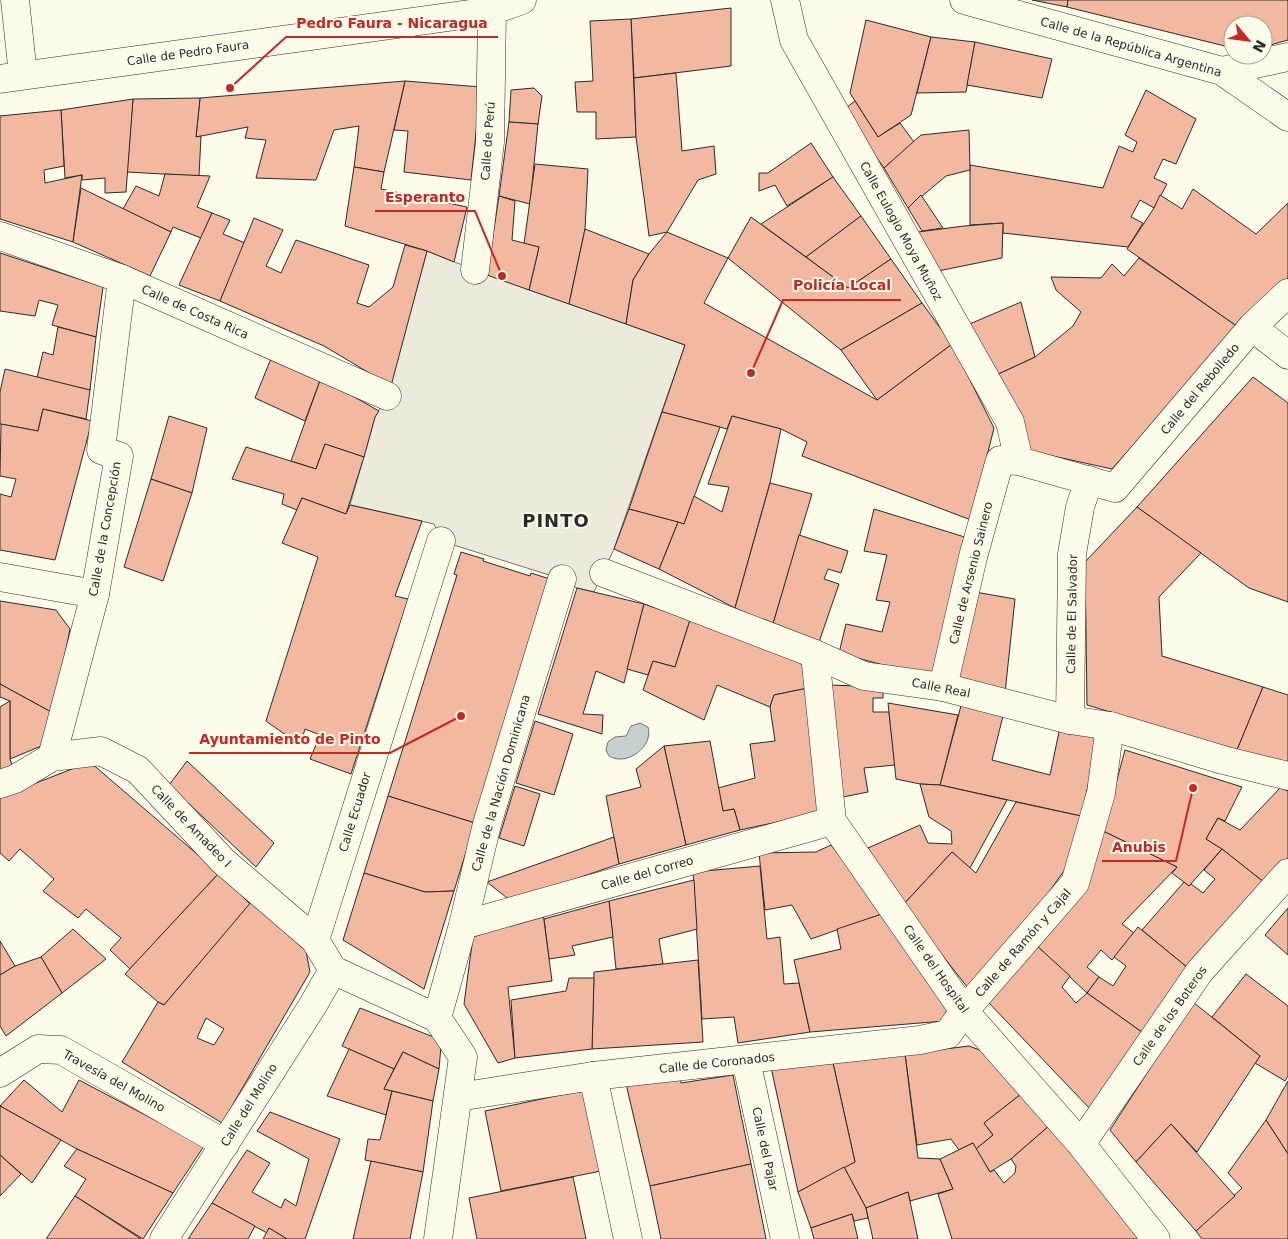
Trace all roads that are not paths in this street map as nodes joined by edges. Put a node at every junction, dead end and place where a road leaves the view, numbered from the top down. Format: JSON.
{"nodes":[{"id":1,"x":15,"y":0,"type":"edge"},
{"id":2,"x":522,"y":0,"type":"edge"},
{"id":3,"x":785,"y":0,"type":"edge"},
{"id":4,"x":964,"y":0,"type":"edge"},
{"id":5,"x":492,"y":11,"type":"junction"},
{"id":6,"x":1288,"y":57,"type":"edge"},
{"id":7,"x":1222,"y":71,"type":"junction"},
{"id":8,"x":11,"y":77,"type":"edge"},
{"id":9,"x":1288,"y":117,"type":"edge"},
{"id":10,"x":0,"y":236,"type":"edge"},
{"id":11,"x":475,"y":270,"type":"dead end"},
{"id":12,"x":122,"y":279,"type":"junction"},
{"id":13,"x":1288,"y":293,"type":"edge"},
{"id":14,"x":1252,"y":327,"type":"junction"},
{"id":15,"x":1288,"y":356,"type":"edge"},
{"id":16,"x":388,"y":396,"type":"dead end"},
{"id":17,"x":1010,"y":461,"type":"junction"},
{"id":18,"x":1089,"y":480,"type":"junction"},
{"id":19,"x":441,"y":541,"type":"dead end"},
{"id":20,"x":604,"y":573,"type":"dead end"},
{"id":21,"x":0,"y":577,"type":"edge"},
{"id":22,"x":562,"y":578,"type":"dead end"},
{"id":23,"x":95,"y":594,"type":"junction"},
{"id":24,"x":815,"y":654,"type":"junction"},
{"id":25,"x":944,"y":687,"type":"junction"},
{"id":26,"x":1070,"y":720,"type":"junction"},
{"id":27,"x":1110,"y":726,"type":"junction"},
{"id":28,"x":52,"y":757,"type":"junction"},
{"id":29,"x":1288,"y":776,"type":"edge"},
{"id":30,"x":0,"y":784,"type":"edge"},
{"id":31,"x":832,"y":821,"type":"junction"},
{"id":32,"x":1288,"y":873,"type":"edge"},
{"id":33,"x":463,"y":925,"type":"junction"},
{"id":34,"x":315,"y":940,"type":"junction"},
{"id":35,"x":332,"y":970,"type":"junction"},
{"id":36,"x":964,"y":1011,"type":"junction"},
{"id":37,"x":437,"y":1018,"type":"junction"},
{"id":38,"x":746,"y":1060,"type":"junction"},
{"id":39,"x":0,"y":1072,"type":"edge"},
{"id":40,"x":593,"y":1076,"type":"junction"},
{"id":41,"x":458,"y":1097,"type":"junction"},
{"id":42,"x":225,"y":1144,"type":"junction"},
{"id":43,"x":1080,"y":1144,"type":"junction"},
{"id":44,"x":164,"y":1239,"type":"edge"},
{"id":45,"x":438,"y":1239,"type":"edge"},
{"id":46,"x":628,"y":1239,"type":"edge"},
{"id":47,"x":785,"y":1239,"type":"edge"},
{"id":48,"x":1156,"y":1239,"type":"edge"}],
"edges":[{"from":1,"to":8,"type":"street"},
{"from":2,"to":5,"type":"street","name":"Calle de Pedro Faura"},
{"from":3,"to":17,"type":"street","name":"Calle Eulogio Moya Muñoz"},
{"from":4,"to":7,"type":"street","name":"Calle de la República Argentina"},
{"from":5,"to":8,"type":"street","name":"Calle de Pedro Faura"},
{"from":5,"to":11,"type":"street","name":"Calle de Perú"},
{"from":6,"to":7,"type":"street"},
{"from":7,"to":9,"type":"street","name":"Calle de la República Argentina"},
{"from":10,"to":12,"type":"street","name":"Calle de Costa Rica"},
{"from":12,"to":16,"type":"street","name":"Calle de Costa Rica"},
{"from":12,"to":23,"type":"street","name":"Calle de la Concepción"},
{"from":13,"to":14,"type":"street","name":"Calle del Rebolledo"},
{"from":14,"to":15,"type":"street"},
{"from":14,"to":18,"type":"street","name":"Calle del Rebolledo"},
{"from":17,"to":18,"type":"street"},
{"from":17,"to":25,"type":"street","name":"Calle de Arsenio Sainero"},
{"from":18,"to":26,"type":"street","name":"Calle de El Salvador"},
{"from":19,"to":34,"type":"street","name":"Calle Ecuador"},
{"from":20,"to":24,"type":"street","name":"Calle Real"},
{"from":21,"to":23,"type":"street"},
{"from":22,"to":33,"type":"street","name":"Calle de la Nación Dominicana"},
{"from":23,"to":28,"type":"street","name":"Calle de la Concepción"},
{"from":24,"to":25,"type":"street","name":"Calle Real"},
{"from":24,"to":31,"type":"street","name":"Calle del Hospital"},
{"from":25,"to":26,"type":"street","name":"Calle Real"},
{"from":26,"to":27,"type":"street","name":"Calle Real"},
{"from":27,"to":29,"type":"street","name":"Calle Real"},
{"from":27,"to":36,"type":"street","name":"Calle de Ramón y Cajal"},
{"from":28,"to":30,"type":"street"},
{"from":28,"to":34,"type":"street","name":"Calle de Amadeo I"},
{"from":31,"to":33,"type":"street","name":"Calle del Correo"},
{"from":31,"to":36,"type":"street","name":"Calle del Hospital"},
{"from":32,"to":43,"type":"street","name":"Calle de los Boteros"},
{"from":33,"to":37,"type":"street","name":"Calle de la Nación Dominicana"},
{"from":34,"to":35,"type":"street","name":"Calle de Amadeo I"},
{"from":35,"to":37,"type":"street"},
{"from":35,"to":42,"type":"street","name":"Calle del Molino"},
{"from":36,"to":38,"type":"street","name":"Calle de Coronados"},
{"from":36,"to":43,"type":"street","name":"Calle del Hospital"},
{"from":37,"to":41,"type":"street"},
{"from":38,"to":40,"type":"street","name":"Calle de Coronados"},
{"from":38,"to":47,"type":"street","name":"Calle del Pajar"},
{"from":39,"to":42,"type":"street","name":"Travesía del Molino"},
{"from":40,"to":41,"type":"street","name":"Calle de Coronados"},
{"from":40,"to":46,"type":"street"},
{"from":41,"to":45,"type":"street"},
{"from":42,"to":44,"type":"street","name":"Calle del Molino"},
{"from":43,"to":48,"type":"street","name":"Calle del Hospital"}]}
